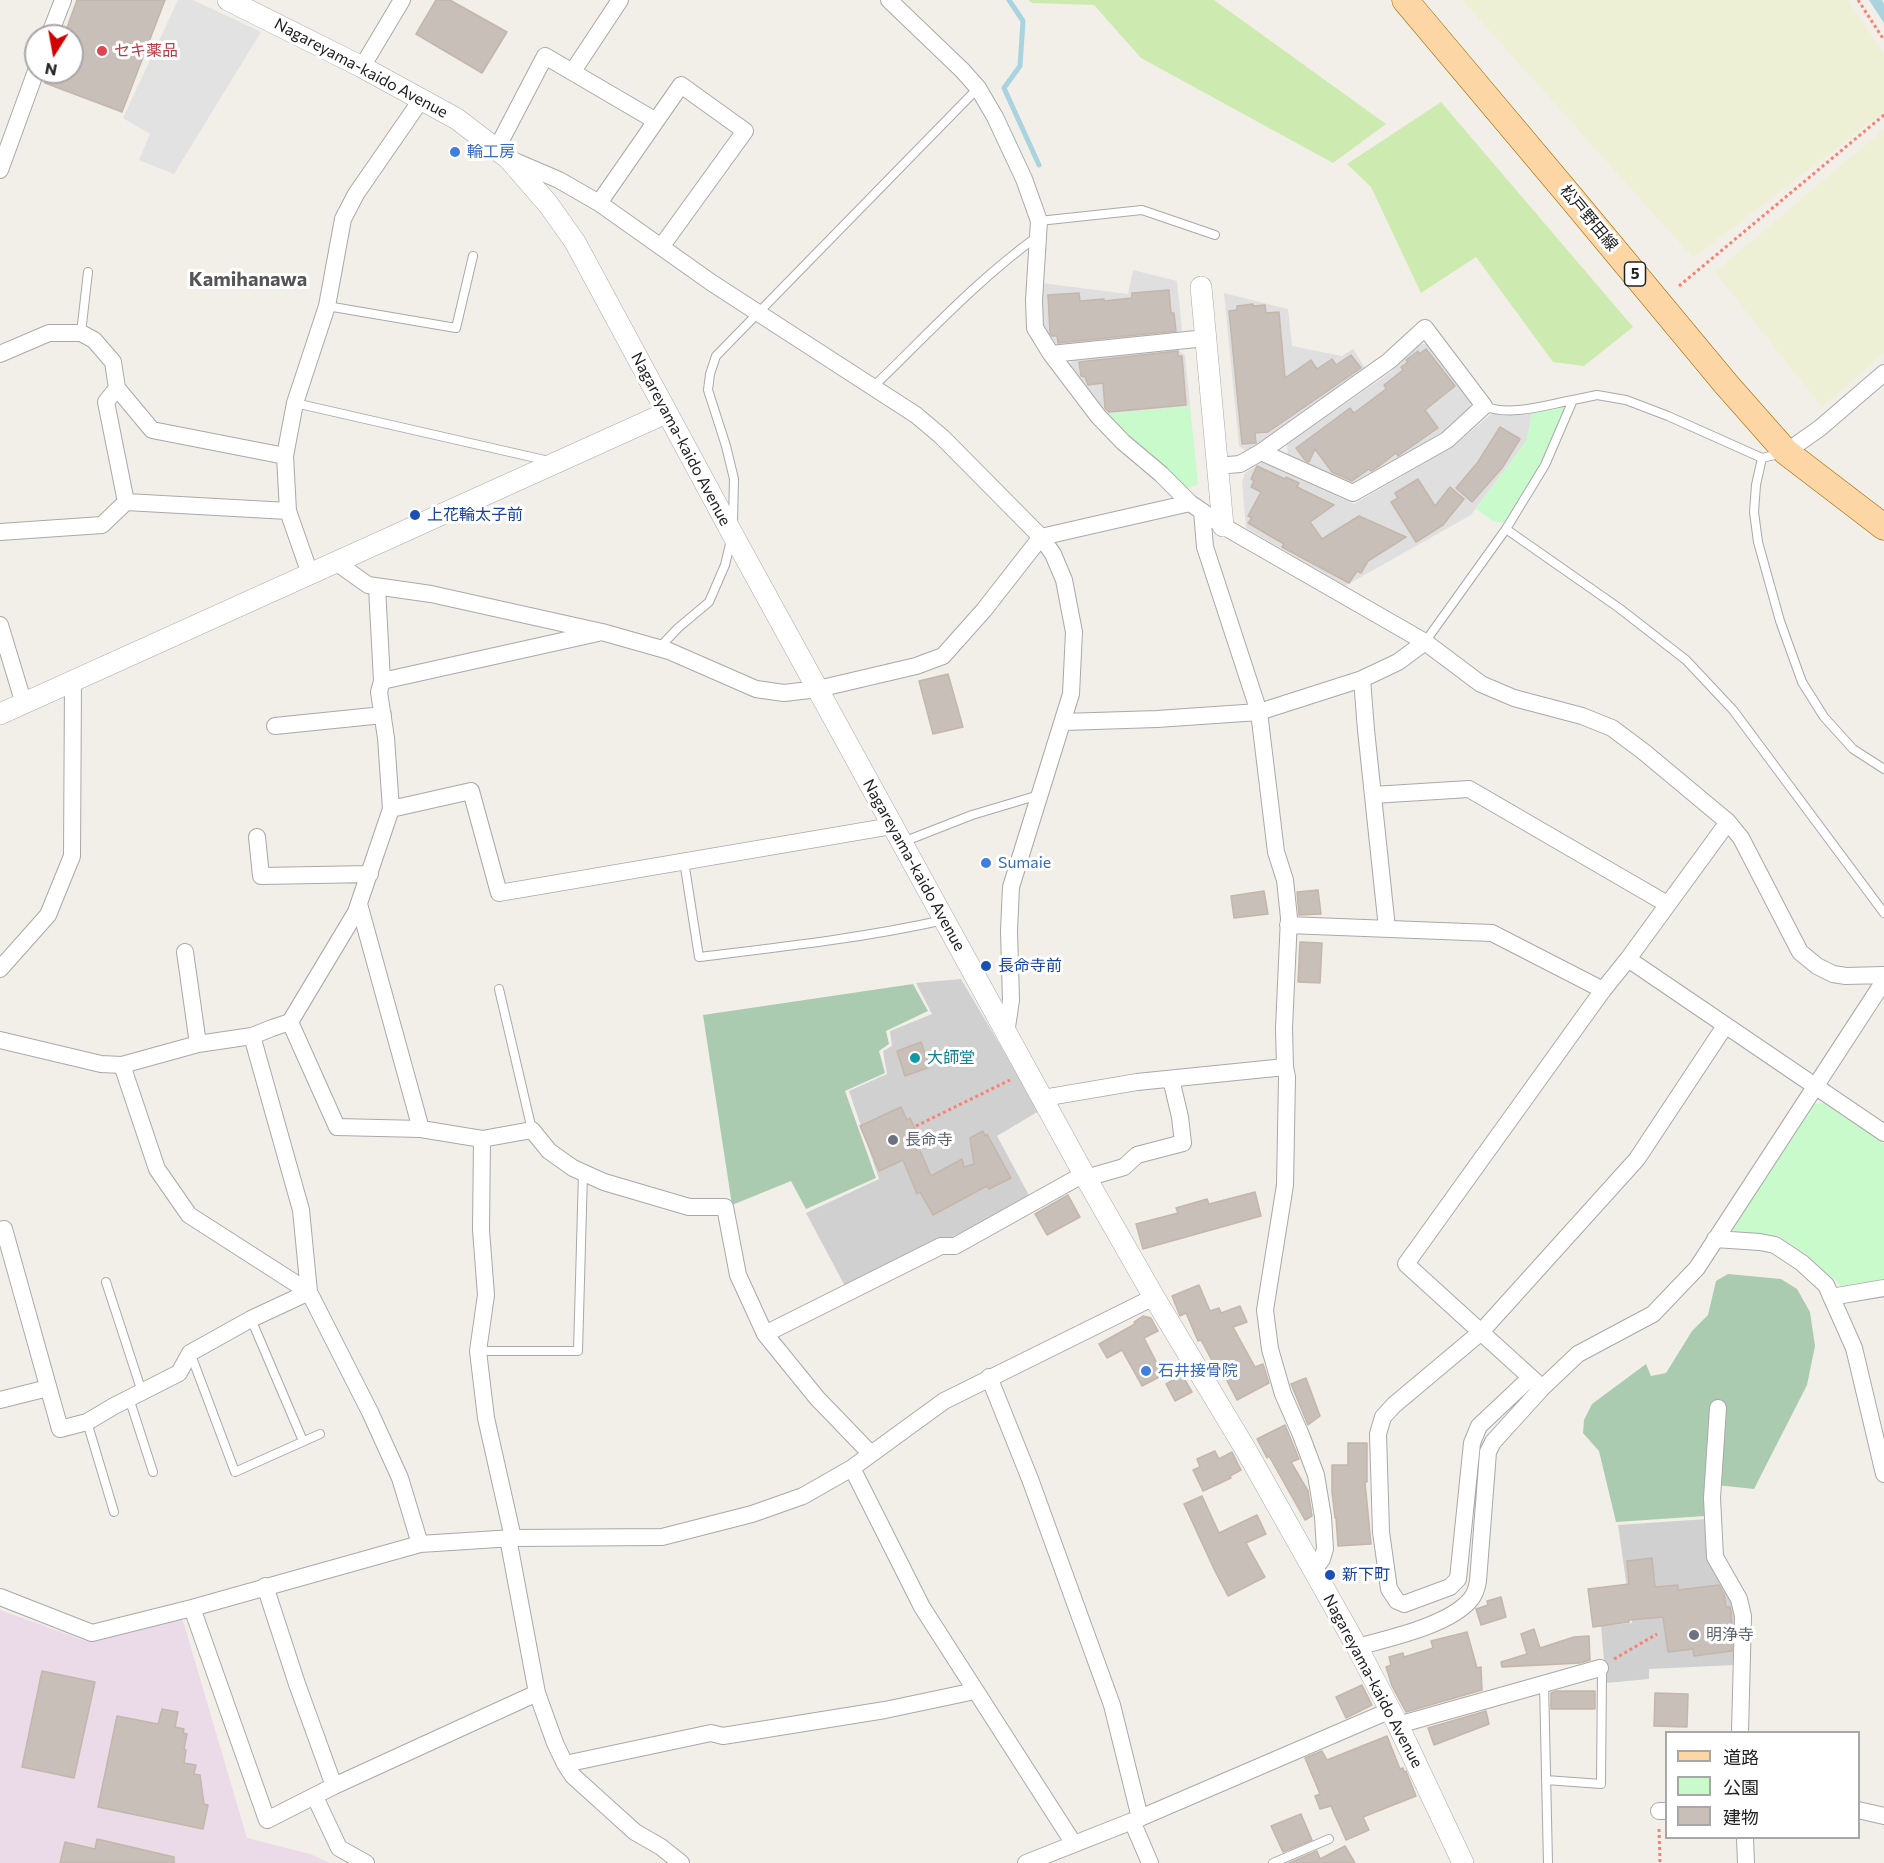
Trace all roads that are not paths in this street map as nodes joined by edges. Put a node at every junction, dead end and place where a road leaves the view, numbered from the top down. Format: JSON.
{"nodes":[{"id":1,"x":63,"y":0,"type":"edge"},
{"id":2,"x":230,"y":0,"type":"edge"},
{"id":3,"x":402,"y":0,"type":"edge"},
{"id":4,"x":620,"y":0,"type":"edge"},
{"id":5,"x":889,"y":0,"type":"edge"},
{"id":6,"x":1405,"y":0,"type":"edge"},
{"id":7,"x":54,"y":24,"type":"edge"},
{"id":8,"x":362,"y":67,"type":"junction"},
{"id":9,"x":573,"y":72,"type":"junction"},
{"id":10,"x":31,"y":84,"type":"edge"},
{"id":11,"x":978,"y":88,"type":"junction"},
{"id":12,"x":421,"y":100,"type":"junction"},
{"id":13,"x":656,"y":121,"type":"junction"},
{"id":14,"x":503,"y":154,"type":"junction"},
{"id":15,"x":1,"y":164,"type":"edge"},
{"id":16,"x":599,"y":203,"type":"junction"},
{"id":17,"x":1039,"y":228,"type":"junction"},
{"id":18,"x":1215,"y":236,"type":"dead end"},
{"id":19,"x":661,"y":247,"type":"junction"},
{"id":20,"x":473,"y":256,"type":"dead end"},
{"id":21,"x":88,"y":272,"type":"dead end"},
{"id":22,"x":1201,"y":287,"type":"dead end"},
{"id":23,"x":327,"y":306,"type":"junction"},
{"id":24,"x":758,"y":312,"type":"junction"},
{"id":25,"x":81,"y":333,"type":"junction"},
{"id":26,"x":1206,"y":338,"type":"junction"},
{"id":27,"x":0,"y":354,"type":"edge"},
{"id":28,"x":1051,"y":354,"type":"junction"},
{"id":29,"x":1884,"y":373,"type":"edge"},
{"id":30,"x":874,"y":386,"type":"junction"},
{"id":31,"x":117,"y":388,"type":"junction"},
{"id":32,"x":1573,"y":400,"type":"junction"},
{"id":33,"x":295,"y":403,"type":"junction"},
{"id":34,"x":1484,"y":406,"type":"junction"},
{"id":35,"x":666,"y":413,"type":"junction"},
{"id":36,"x":1261,"y":452,"type":"junction"},
{"id":37,"x":1786,"y":452,"type":"junction"},
{"id":38,"x":285,"y":456,"type":"junction"},
{"id":39,"x":1762,"y":458,"type":"junction"},
{"id":40,"x":558,"y":463,"type":"junction"},
{"id":41,"x":1218,"y":466,"type":"junction"},
{"id":42,"x":126,"y":502,"type":"junction"},
{"id":43,"x":1196,"y":507,"type":"junction"},
{"id":44,"x":288,"y":511,"type":"junction"},
{"id":45,"x":1223,"y":526,"type":"junction"},
{"id":46,"x":1884,"y":527,"type":"edge"},
{"id":47,"x":1506,"y":529,"type":"junction"},
{"id":48,"x":0,"y":532,"type":"edge"},
{"id":49,"x":733,"y":535,"type":"junction"},
{"id":50,"x":1041,"y":537,"type":"junction"},
{"id":51,"x":337,"y":563,"type":"junction"},
{"id":52,"x":310,"y":574,"type":"junction"},
{"id":53,"x":377,"y":587,"type":"junction"},
{"id":54,"x":0,"y":625,"type":"edge"},
{"id":55,"x":602,"y":632,"type":"junction"},
{"id":56,"x":1425,"y":642,"type":"junction"},
{"id":57,"x":659,"y":648,"type":"junction"},
{"id":58,"x":1362,"y":679,"type":"junction"},
{"id":59,"x":382,"y":681,"type":"junction"},
{"id":60,"x":73,"y":682,"type":"junction"},
{"id":61,"x":818,"y":689,"type":"junction"},
{"id":62,"x":24,"y":704,"type":"junction"},
{"id":63,"x":1258,"y":712,"type":"junction"},
{"id":64,"x":0,"y":714,"type":"edge"},
{"id":65,"x":383,"y":715,"type":"junction"},
{"id":66,"x":1063,"y":722,"type":"junction"},
{"id":67,"x":275,"y":726,"type":"dead end"},
{"id":68,"x":1884,"y":769,"type":"edge"},
{"id":69,"x":1039,"y":795,"type":"junction"},
{"id":70,"x":1373,"y":795,"type":"junction"},
{"id":71,"x":391,"y":809,"type":"junction"},
{"id":72,"x":1728,"y":822,"type":"junction"},
{"id":73,"x":897,"y":834,"type":"junction"},
{"id":74,"x":257,"y":837,"type":"dead end"},
{"id":75,"x":684,"y":861,"type":"junction"},
{"id":76,"x":370,"y":874,"type":"junction"},
{"id":77,"x":359,"y":904,"type":"junction"},
{"id":78,"x":1667,"y":904,"type":"junction"},
{"id":79,"x":1884,"y":913,"type":"edge"},
{"id":80,"x":944,"y":920,"type":"junction"},
{"id":81,"x":1288,"y":925,"type":"junction"},
{"id":82,"x":1387,"y":928,"type":"junction"},
{"id":83,"x":185,"y":952,"type":"dead end"},
{"id":84,"x":1628,"y":959,"type":"junction"},
{"id":85,"x":0,"y":969,"type":"edge"},
{"id":86,"x":1884,"y":975,"type":"edge"},
{"id":87,"x":1884,"y":981,"type":"edge"},
{"id":88,"x":499,"y":989,"type":"dead end"},
{"id":89,"x":1604,"y":990,"type":"junction"},
{"id":90,"x":290,"y":1022,"type":"junction"},
{"id":91,"x":1725,"y":1026,"type":"junction"},
{"id":92,"x":1006,"y":1034,"type":"junction"},
{"id":93,"x":252,"y":1036,"type":"junction"},
{"id":94,"x":0,"y":1040,"type":"edge"},
{"id":95,"x":198,"y":1044,"type":"junction"},
{"id":96,"x":122,"y":1065,"type":"junction"},
{"id":97,"x":1285,"y":1067,"type":"junction"},
{"id":98,"x":1171,"y":1079,"type":"junction"},
{"id":99,"x":1814,"y":1086,"type":"junction"},
{"id":100,"x":1043,"y":1098,"type":"junction"},
{"id":101,"x":421,"y":1129,"type":"junction"},
{"id":102,"x":532,"y":1130,"type":"junction"},
{"id":103,"x":1884,"y":1133,"type":"edge"},
{"id":104,"x":482,"y":1139,"type":"junction"},
{"id":105,"x":584,"y":1173,"type":"junction"},
{"id":106,"x":1085,"y":1176,"type":"junction"},
{"id":107,"x":0,"y":1230,"type":"edge"},
{"id":108,"x":1715,"y":1239,"type":"junction"},
{"id":109,"x":106,"y":1282,"type":"dead end"},
{"id":110,"x":1884,"y":1288,"type":"edge"},
{"id":111,"x":309,"y":1292,"type":"junction"},
{"id":112,"x":1831,"y":1297,"type":"junction"},
{"id":113,"x":1154,"y":1298,"type":"junction"},
{"id":114,"x":251,"y":1319,"type":"junction"},
{"id":115,"x":1481,"y":1332,"type":"junction"},
{"id":116,"x":765,"y":1334,"type":"junction"},
{"id":117,"x":478,"y":1351,"type":"junction"},
{"id":118,"x":190,"y":1353,"type":"junction"},
{"id":119,"x":989,"y":1377,"type":"junction"},
{"id":120,"x":1536,"y":1383,"type":"junction"},
{"id":121,"x":48,"y":1388,"type":"junction"},
{"id":122,"x":135,"y":1395,"type":"junction"},
{"id":123,"x":0,"y":1400,"type":"edge"},
{"id":124,"x":1718,"y":1408,"type":"dead end"},
{"id":125,"x":87,"y":1422,"type":"junction"},
{"id":126,"x":320,"y":1434,"type":"dead end"},
{"id":127,"x":303,"y":1441,"type":"junction"},
{"id":128,"x":871,"y":1454,"type":"junction"},
{"id":129,"x":852,"y":1467,"type":"junction"},
{"id":130,"x":153,"y":1472,"type":"dead end"},
{"id":131,"x":1884,"y":1474,"type":"edge"},
{"id":132,"x":114,"y":1512,"type":"dead end"},
{"id":133,"x":510,"y":1538,"type":"junction"},
{"id":134,"x":420,"y":1544,"type":"junction"},
{"id":135,"x":1314,"y":1570,"type":"junction"},
{"id":136,"x":265,"y":1586,"type":"junction"},
{"id":137,"x":0,"y":1597,"type":"edge"},
{"id":138,"x":192,"y":1608,"type":"junction"},
{"id":139,"x":1357,"y":1647,"type":"junction"},
{"id":140,"x":1600,"y":1668,"type":"joint"},
{"id":141,"x":1544,"y":1682,"type":"junction"},
{"id":142,"x":975,"y":1691,"type":"junction"},
{"id":143,"x":537,"y":1693,"type":"junction"},
{"id":144,"x":1395,"y":1717,"type":"junction"},
{"id":145,"x":1740,"y":1731,"type":"edge"},
{"id":146,"x":565,"y":1764,"type":"junction"},
{"id":147,"x":1546,"y":1780,"type":"junction"},
{"id":148,"x":334,"y":1786,"type":"junction"},
{"id":149,"x":315,"y":1797,"type":"junction"},
{"id":150,"x":1860,"y":1810,"type":"edge"},
{"id":151,"x":1884,"y":1816,"type":"edge"},
{"id":152,"x":1136,"y":1819,"type":"junction"},
{"id":153,"x":1329,"y":1839,"type":"dead end"},
{"id":154,"x":1745,"y":1839,"type":"edge"},
{"id":155,"x":1074,"y":1844,"type":"junction"},
{"id":156,"x":366,"y":1863,"type":"edge"},
{"id":157,"x":681,"y":1863,"type":"edge"},
{"id":158,"x":1026,"y":1863,"type":"edge"},
{"id":159,"x":1150,"y":1863,"type":"edge"},
{"id":160,"x":1273,"y":1863,"type":"edge"},
{"id":161,"x":1463,"y":1863,"type":"edge"},
{"id":162,"x":1548,"y":1863,"type":"edge"},
{"id":163,"x":1746,"y":1863,"type":"edge"}],
"edges":[{"from":1,"to":7,"type":"street"},
{"from":2,"to":8,"type":"street","name":"Nagareyama-kaido Avenue"},
{"from":3,"to":8,"type":"street"},
{"from":4,"to":9,"type":"street"},
{"from":5,"to":11,"type":"street"},
{"from":6,"to":37,"type":"main road","name":"松戸野田線","number":"5"},
{"from":8,"to":12,"type":"street","name":"Nagareyama-kaido Avenue"},
{"from":9,"to":13,"type":"street"},
{"from":9,"to":14,"type":"street"},
{"from":10,"to":15,"type":"street"},
{"from":11,"to":17,"type":"street"},
{"from":11,"to":24,"type":"lane"},
{"from":12,"to":14,"type":"street","name":"Nagareyama-kaido Avenue"},
{"from":12,"to":23,"type":"street"},
{"from":13,"to":16,"type":"street"},
{"from":13,"to":19,"type":"street"},
{"from":14,"to":16,"type":"street"},
{"from":14,"to":35,"type":"street","name":"Nagareyama-kaido Avenue"},
{"from":16,"to":19,"type":"street"},
{"from":17,"to":18,"type":"lane"},
{"from":17,"to":28,"type":"street"},
{"from":17,"to":30,"type":"lane"},
{"from":19,"to":24,"type":"street"},
{"from":20,"to":23,"type":"lane"},
{"from":21,"to":25,"type":"lane"},
{"from":22,"to":26,"type":"street"},
{"from":23,"to":33,"type":"street"},
{"from":24,"to":30,"type":"street"},
{"from":24,"to":49,"type":"lane"},
{"from":25,"to":27,"type":"street"},
{"from":25,"to":31,"type":"street"},
{"from":26,"to":28,"type":"street"},
{"from":26,"to":41,"type":"street"},
{"from":28,"to":43,"type":"street"},
{"from":29,"to":37,"type":"street"},
{"from":30,"to":50,"type":"street"},
{"from":31,"to":38,"type":"street"},
{"from":31,"to":42,"type":"street"},
{"from":32,"to":34,"type":"lane"},
{"from":32,"to":39,"type":"lane"},
{"from":32,"to":47,"type":"lane"},
{"from":33,"to":38,"type":"street"},
{"from":33,"to":40,"type":"lane"},
{"from":34,"to":36,"type":"street"},
{"from":34,"to":36,"type":"street"},
{"from":35,"to":40,"type":"street"},
{"from":35,"to":49,"type":"street","name":"Nagareyama-kaido Avenue"},
{"from":36,"to":41,"type":"street"},
{"from":37,"to":39,"type":"lane"},
{"from":37,"to":46,"type":"main road","name":"松戸野田線","number":"5"},
{"from":38,"to":44,"type":"street"},
{"from":39,"to":68,"type":"lane"},
{"from":40,"to":51,"type":"street"},
{"from":41,"to":45,"type":"street"},
{"from":42,"to":44,"type":"street"},
{"from":42,"to":48,"type":"street"},
{"from":43,"to":45,"type":"street"},
{"from":43,"to":50,"type":"street"},
{"from":43,"to":63,"type":"street"},
{"from":44,"to":52,"type":"street"},
{"from":45,"to":56,"type":"street"},
{"from":47,"to":56,"type":"lane"},
{"from":47,"to":79,"type":"lane"},
{"from":49,"to":57,"type":"lane"},
{"from":49,"to":61,"type":"street","name":"Nagareyama-kaido Avenue"},
{"from":50,"to":61,"type":"street"},
{"from":50,"to":66,"type":"street"},
{"from":51,"to":52,"type":"street"},
{"from":51,"to":53,"type":"street"},
{"from":52,"to":60,"type":"street"},
{"from":53,"to":55,"type":"street"},
{"from":53,"to":59,"type":"street"},
{"from":54,"to":62,"type":"street"},
{"from":55,"to":57,"type":"street"},
{"from":55,"to":59,"type":"street"},
{"from":56,"to":58,"type":"street"},
{"from":56,"to":72,"type":"street"},
{"from":57,"to":61,"type":"street"},
{"from":58,"to":63,"type":"street"},
{"from":58,"to":70,"type":"street"},
{"from":59,"to":65,"type":"street"},
{"from":60,"to":62,"type":"street"},
{"from":60,"to":85,"type":"street"},
{"from":61,"to":73,"type":"street","name":"Nagareyama-kaido Avenue"},
{"from":62,"to":64,"type":"street"},
{"from":63,"to":66,"type":"street"},
{"from":63,"to":81,"type":"street"},
{"from":65,"to":67,"type":"street"},
{"from":65,"to":71,"type":"street"},
{"from":66,"to":69,"type":"street"},
{"from":69,"to":73,"type":"lane"},
{"from":69,"to":92,"type":"street"},
{"from":70,"to":78,"type":"street"},
{"from":70,"to":82,"type":"street"},
{"from":71,"to":75,"type":"street"},
{"from":71,"to":76,"type":"street"},
{"from":72,"to":78,"type":"street"},
{"from":72,"to":86,"type":"street"},
{"from":73,"to":75,"type":"street"},
{"from":73,"to":80,"type":"street","name":"Nagareyama-kaido Avenue"},
{"from":74,"to":76,"type":"street"},
{"from":75,"to":80,"type":"lane"},
{"from":76,"to":77,"type":"street"},
{"from":77,"to":90,"type":"street"},
{"from":77,"to":101,"type":"street"},
{"from":78,"to":84,"type":"street"},
{"from":80,"to":92,"type":"street","name":"Nagareyama-kaido Avenue"},
{"from":81,"to":82,"type":"street"},
{"from":81,"to":97,"type":"street"},
{"from":82,"to":89,"type":"street"},
{"from":83,"to":95,"type":"street"},
{"from":84,"to":89,"type":"street"},
{"from":84,"to":91,"type":"street"},
{"from":87,"to":99,"type":"street"},
{"from":88,"to":102,"type":"lane"},
{"from":89,"to":115,"type":"street"},
{"from":90,"to":93,"type":"street"},
{"from":90,"to":101,"type":"street"},
{"from":91,"to":99,"type":"street"},
{"from":91,"to":115,"type":"street"},
{"from":92,"to":100,"type":"street","name":"Nagareyama-kaido Avenue"},
{"from":93,"to":95,"type":"street"},
{"from":93,"to":111,"type":"street"},
{"from":94,"to":96,"type":"street"},
{"from":95,"to":96,"type":"street"},
{"from":96,"to":111,"type":"street"},
{"from":97,"to":98,"type":"street"},
{"from":97,"to":135,"type":"street"},
{"from":98,"to":100,"type":"street"},
{"from":98,"to":106,"type":"street"},
{"from":99,"to":103,"type":"street"},
{"from":99,"to":108,"type":"street"},
{"from":100,"to":106,"type":"street","name":"Nagareyama-kaido Avenue"},
{"from":101,"to":104,"type":"street"},
{"from":102,"to":104,"type":"street"},
{"from":102,"to":105,"type":"street"},
{"from":104,"to":117,"type":"street"},
{"from":105,"to":116,"type":"street"},
{"from":105,"to":117,"type":"lane"},
{"from":106,"to":113,"type":"street","name":"Nagareyama-kaido Avenue"},
{"from":106,"to":116,"type":"street"},
{"from":107,"to":121,"type":"street"},
{"from":108,"to":112,"type":"street"},
{"from":108,"to":120,"type":"street"},
{"from":109,"to":122,"type":"lane"},
{"from":110,"to":112,"type":"street"},
{"from":111,"to":114,"type":"street"},
{"from":111,"to":134,"type":"street"},
{"from":112,"to":131,"type":"street"},
{"from":113,"to":119,"type":"street"},
{"from":113,"to":135,"type":"street","name":"Nagareyama-kaido Avenue"},
{"from":114,"to":118,"type":"street"},
{"from":114,"to":127,"type":"lane"},
{"from":115,"to":120,"type":"street"},
{"from":115,"to":120,"type":"street"},
{"from":116,"to":128,"type":"street"},
{"from":117,"to":133,"type":"street"},
{"from":118,"to":122,"type":"street"},
{"from":118,"to":127,"type":"lane"},
{"from":119,"to":128,"type":"street"},
{"from":119,"to":152,"type":"street"},
{"from":120,"to":139,"type":"street"},
{"from":121,"to":123,"type":"street"},
{"from":121,"to":125,"type":"street"},
{"from":122,"to":125,"type":"street"},
{"from":122,"to":130,"type":"lane"},
{"from":124,"to":145,"type":"street"},
{"from":125,"to":132,"type":"lane"},
{"from":126,"to":127,"type":"lane"},
{"from":128,"to":129,"type":"street"},
{"from":129,"to":133,"type":"street"},
{"from":129,"to":142,"type":"street"},
{"from":133,"to":134,"type":"street"},
{"from":133,"to":143,"type":"street"},
{"from":134,"to":136,"type":"street"},
{"from":135,"to":139,"type":"street","name":"Nagareyama-kaido Avenue"},
{"from":136,"to":138,"type":"street"},
{"from":136,"to":148,"type":"street"},
{"from":137,"to":138,"type":"street"},
{"from":138,"to":149,"type":"street"},
{"from":139,"to":144,"type":"street","name":"Nagareyama-kaido Avenue"},
{"from":140,"to":141,"type":"street"},
{"from":140,"to":147,"type":"lane"},
{"from":141,"to":144,"type":"street"},
{"from":141,"to":147,"type":"lane"},
{"from":142,"to":146,"type":"street"},
{"from":142,"to":155,"type":"street"},
{"from":143,"to":146,"type":"street"},
{"from":143,"to":148,"type":"street"},
{"from":144,"to":152,"type":"street"},
{"from":144,"to":161,"type":"street","name":"Nagareyama-kaido Avenue"},
{"from":146,"to":157,"type":"street"},
{"from":147,"to":162,"type":"lane"},
{"from":148,"to":149,"type":"street"},
{"from":149,"to":156,"type":"street"},
{"from":150,"to":151,"type":"street"},
{"from":152,"to":155,"type":"street"},
{"from":152,"to":159,"type":"street"},
{"from":153,"to":160,"type":"lane"},
{"from":154,"to":163,"type":"street"},
{"from":155,"to":158,"type":"street"}]}
